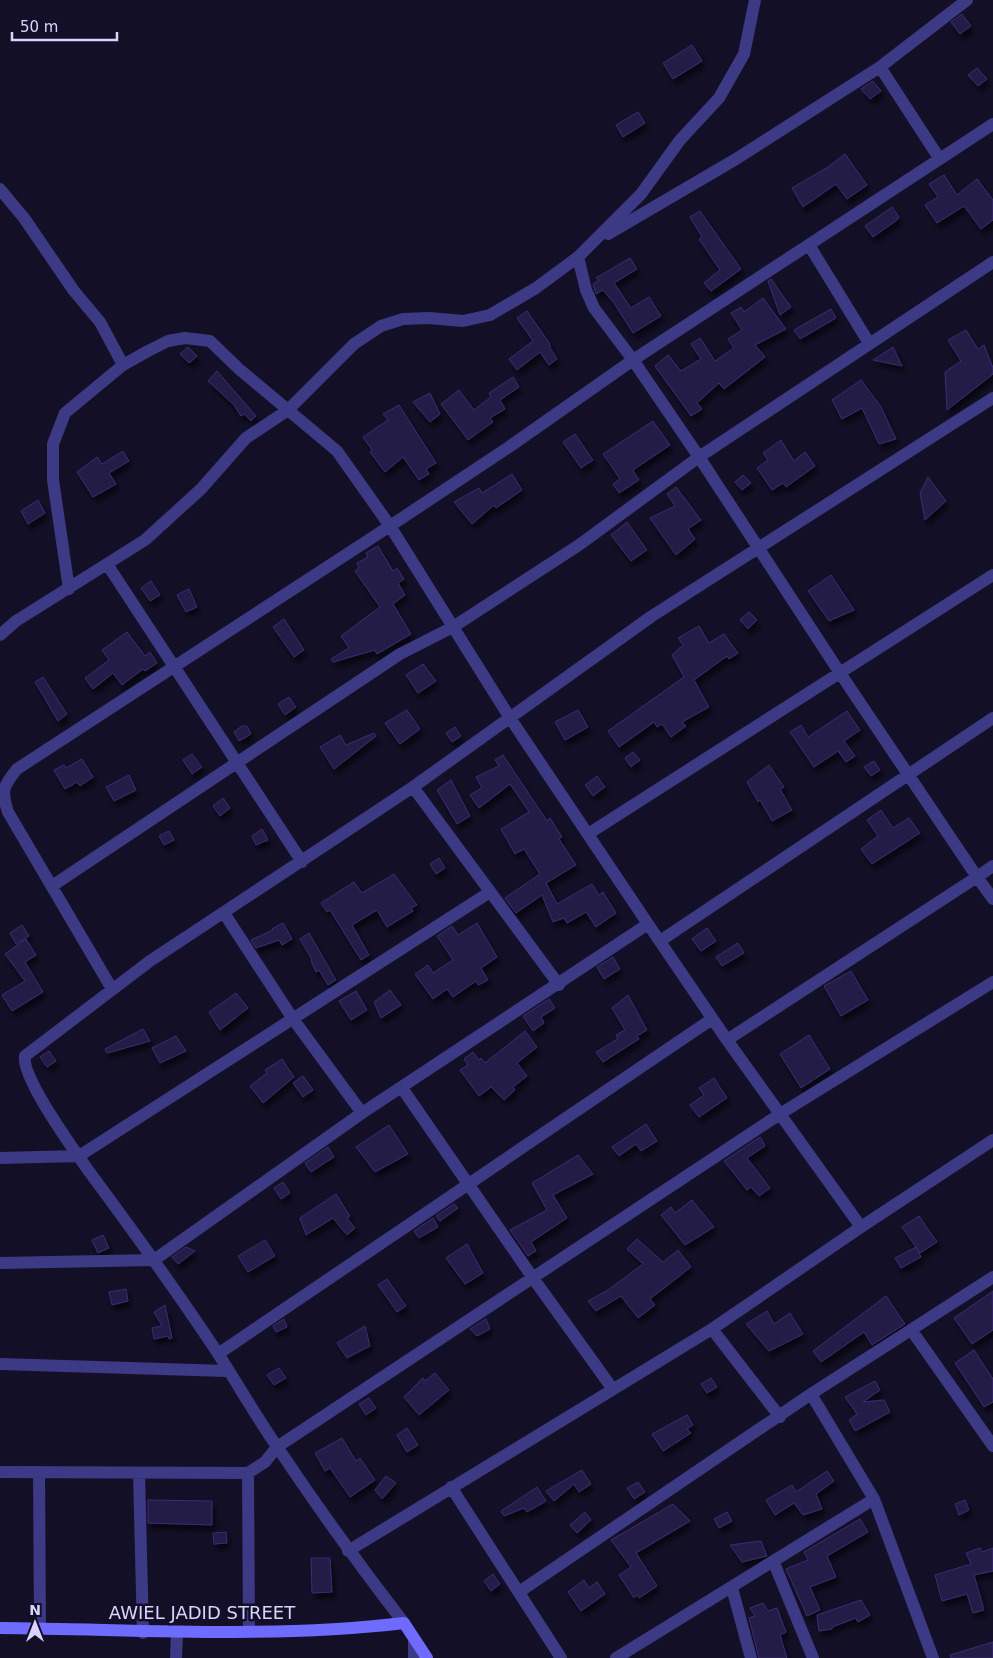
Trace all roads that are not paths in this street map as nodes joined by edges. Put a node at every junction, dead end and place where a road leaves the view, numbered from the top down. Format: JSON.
{"nodes":[{"id":1,"x":755,"y":0,"type":"edge"},
{"id":2,"x":967,"y":0,"type":"edge"},
{"id":3,"x":880,"y":67,"type":"junction"},
{"id":4,"x":993,"y":124,"type":"edge"},
{"id":5,"x":939,"y":158,"type":"junction"},
{"id":6,"x":0,"y":189,"type":"edge"},
{"id":7,"x":593,"y":243,"type":"junction"},
{"id":8,"x":809,"y":245,"type":"junction"},
{"id":9,"x":578,"y":257,"type":"junction"},
{"id":10,"x":993,"y":262,"type":"edge"},
{"id":11,"x":869,"y":343,"type":"junction"},
{"id":12,"x":633,"y":360,"type":"junction"},
{"id":13,"x":123,"y":365,"type":"junction"},
{"id":14,"x":993,"y":398,"type":"edge"},
{"id":15,"x":288,"y":410,"type":"junction"},
{"id":16,"x":699,"y":457,"type":"junction"},
{"id":17,"x":390,"y":526,"type":"junction"},
{"id":18,"x":759,"y":548,"type":"junction"},
{"id":19,"x":107,"y":564,"type":"junction"},
{"id":20,"x":993,"y":575,"type":"edge"},
{"id":21,"x":69,"y":589,"type":"junction"},
{"id":22,"x":453,"y":627,"type":"junction"},
{"id":23,"x":0,"y":635,"type":"edge"},
{"id":24,"x":174,"y":665,"type":"junction"},
{"id":25,"x":840,"y":673,"type":"junction"},
{"id":26,"x":510,"y":718,"type":"junction"},
{"id":27,"x":993,"y":718,"type":"edge"},
{"id":28,"x":238,"y":764,"type":"junction"},
{"id":29,"x":910,"y":775,"type":"junction"},
{"id":30,"x":413,"y":787,"type":"junction"},
{"id":31,"x":588,"y":834,"type":"junction"},
{"id":32,"x":302,"y":862,"type":"junction"},
{"id":33,"x":993,"y":866,"type":"edge"},
{"id":34,"x":977,"y":877,"type":"junction"},
{"id":35,"x":52,"y":886,"type":"junction"},
{"id":36,"x":490,"y":892,"type":"junction"},
{"id":37,"x":993,"y":899,"type":"edge"},
{"id":38,"x":224,"y":913,"type":"junction"},
{"id":39,"x":648,"y":924,"type":"junction"},
{"id":40,"x":660,"y":941,"type":"junction"},
{"id":41,"x":993,"y":982,"type":"edge"},
{"id":42,"x":559,"y":985,"type":"junction"},
{"id":43,"x":112,"y":989,"type":"junction"},
{"id":44,"x":293,"y":1019,"type":"junction"},
{"id":45,"x":712,"y":1019,"type":"junction"},
{"id":46,"x":727,"y":1040,"type":"junction"},
{"id":47,"x":402,"y":1088,"type":"junction"},
{"id":48,"x":362,"y":1113,"type":"junction"},
{"id":49,"x":780,"y":1114,"type":"junction"},
{"id":50,"x":993,"y":1140,"type":"edge"},
{"id":51,"x":79,"y":1156,"type":"junction"},
{"id":52,"x":0,"y":1158,"type":"edge"},
{"id":53,"x":469,"y":1184,"type":"junction"},
{"id":54,"x":860,"y":1227,"type":"junction"},
{"id":55,"x":154,"y":1260,"type":"junction"},
{"id":56,"x":0,"y":1262,"type":"edge"},
{"id":57,"x":993,"y":1277,"type":"edge"},
{"id":58,"x":533,"y":1278,"type":"junction"},
{"id":59,"x":712,"y":1329,"type":"junction"},
{"id":60,"x":912,"y":1331,"type":"junction"},
{"id":61,"x":218,"y":1354,"type":"junction"},
{"id":62,"x":0,"y":1364,"type":"edge"},
{"id":63,"x":227,"y":1370,"type":"junction"},
{"id":64,"x":612,"y":1388,"type":"junction"},
{"id":65,"x":811,"y":1394,"type":"junction"},
{"id":66,"x":780,"y":1417,"type":"junction"},
{"id":67,"x":993,"y":1444,"type":"edge"},
{"id":68,"x":277,"y":1447,"type":"junction"},
{"id":69,"x":0,"y":1472,"type":"edge"},
{"id":70,"x":39,"y":1472,"type":"junction"},
{"id":71,"x":139,"y":1473,"type":"junction"},
{"id":72,"x":248,"y":1473,"type":"junction"},
{"id":73,"x":451,"y":1487,"type":"junction"},
{"id":74,"x":874,"y":1499,"type":"junction"},
{"id":75,"x":348,"y":1551,"type":"junction"},
{"id":76,"x":774,"y":1563,"type":"junction"},
{"id":77,"x":732,"y":1588,"type":"junction"},
{"id":78,"x":519,"y":1592,"type":"junction"},
{"id":79,"x":404,"y":1623,"type":"junction"},
{"id":80,"x":0,"y":1628,"type":"edge"},
{"id":81,"x":40,"y":1628,"type":"junction"},
{"id":82,"x":249,"y":1631,"type":"junction"},
{"id":83,"x":143,"y":1632,"type":"junction"},
{"id":84,"x":177,"y":1633,"type":"junction"},
{"id":85,"x":414,"y":1640,"type":"junction"},
{"id":86,"x":176,"y":1658,"type":"edge"},
{"id":87,"x":414,"y":1658,"type":"edge"},
{"id":88,"x":428,"y":1658,"type":"edge"},
{"id":89,"x":561,"y":1658,"type":"edge"},
{"id":90,"x":616,"y":1658,"type":"edge"},
{"id":91,"x":752,"y":1658,"type":"edge"},
{"id":92,"x":812,"y":1658,"type":"edge"},
{"id":93,"x":934,"y":1658,"type":"edge"}],
"edges":[{"from":1,"to":7,"type":"street"},
{"from":2,"to":3,"type":"street"},
{"from":3,"to":5,"type":"street"},
{"from":3,"to":7,"type":"street"},
{"from":4,"to":5,"type":"street"},
{"from":5,"to":8,"type":"street"},
{"from":6,"to":13,"type":"street"},
{"from":7,"to":9,"type":"street"},
{"from":8,"to":11,"type":"street"},
{"from":8,"to":12,"type":"street"},
{"from":9,"to":12,"type":"street"},
{"from":9,"to":15,"type":"street"},
{"from":10,"to":11,"type":"street"},
{"from":11,"to":16,"type":"street"},
{"from":12,"to":16,"type":"street"},
{"from":12,"to":17,"type":"street"},
{"from":13,"to":15,"type":"street"},
{"from":13,"to":21,"type":"street"},
{"from":14,"to":18,"type":"street"},
{"from":15,"to":17,"type":"street"},
{"from":15,"to":19,"type":"street"},
{"from":16,"to":18,"type":"street"},
{"from":16,"to":22,"type":"street"},
{"from":17,"to":22,"type":"street"},
{"from":17,"to":24,"type":"street"},
{"from":18,"to":25,"type":"street"},
{"from":18,"to":26,"type":"street"},
{"from":19,"to":21,"type":"street"},
{"from":19,"to":24,"type":"street"},
{"from":20,"to":25,"type":"street"},
{"from":21,"to":23,"type":"street"},
{"from":22,"to":26,"type":"street"},
{"from":22,"to":28,"type":"street"},
{"from":24,"to":28,"type":"street"},
{"from":24,"to":35,"type":"street"},
{"from":25,"to":29,"type":"street"},
{"from":25,"to":31,"type":"street"},
{"from":26,"to":30,"type":"street"},
{"from":26,"to":31,"type":"street"},
{"from":27,"to":29,"type":"street"},
{"from":28,"to":32,"type":"street"},
{"from":28,"to":35,"type":"street"},
{"from":29,"to":34,"type":"street"},
{"from":29,"to":40,"type":"street"},
{"from":30,"to":32,"type":"street"},
{"from":30,"to":36,"type":"street"},
{"from":31,"to":39,"type":"street"},
{"from":32,"to":38,"type":"street"},
{"from":33,"to":34,"type":"street"},
{"from":34,"to":37,"type":"street"},
{"from":34,"to":46,"type":"street"},
{"from":35,"to":43,"type":"street"},
{"from":36,"to":42,"type":"street"},
{"from":36,"to":44,"type":"street"},
{"from":38,"to":43,"type":"street"},
{"from":38,"to":44,"type":"street"},
{"from":39,"to":40,"type":"street"},
{"from":39,"to":42,"type":"street"},
{"from":40,"to":45,"type":"street"},
{"from":41,"to":49,"type":"street"},
{"from":42,"to":47,"type":"street"},
{"from":43,"to":51,"type":"street"},
{"from":44,"to":48,"type":"street"},
{"from":44,"to":51,"type":"street"},
{"from":45,"to":46,"type":"street"},
{"from":45,"to":53,"type":"street"},
{"from":46,"to":49,"type":"street"},
{"from":47,"to":48,"type":"street"},
{"from":47,"to":53,"type":"street"},
{"from":48,"to":55,"type":"street"},
{"from":49,"to":54,"type":"street"},
{"from":49,"to":58,"type":"street"},
{"from":50,"to":54,"type":"street"},
{"from":51,"to":52,"type":"street"},
{"from":51,"to":55,"type":"street"},
{"from":53,"to":58,"type":"street"},
{"from":53,"to":61,"type":"street"},
{"from":54,"to":59,"type":"street"},
{"from":55,"to":56,"type":"street"},
{"from":55,"to":61,"type":"street"},
{"from":57,"to":60,"type":"street"},
{"from":58,"to":64,"type":"street"},
{"from":58,"to":68,"type":"street"},
{"from":59,"to":64,"type":"street"},
{"from":59,"to":66,"type":"street"},
{"from":60,"to":65,"type":"street"},
{"from":60,"to":67,"type":"street"},
{"from":61,"to":63,"type":"street"},
{"from":62,"to":63,"type":"street"},
{"from":63,"to":68,"type":"street"},
{"from":64,"to":73,"type":"street"},
{"from":65,"to":66,"type":"street"},
{"from":65,"to":74,"type":"street"},
{"from":66,"to":78,"type":"street"},
{"from":68,"to":72,"type":"street"},
{"from":68,"to":75,"type":"street"},
{"from":69,"to":70,"type":"street"},
{"from":70,"to":71,"type":"street"},
{"from":70,"to":81,"type":"street"},
{"from":71,"to":72,"type":"street"},
{"from":71,"to":83,"type":"street"},
{"from":72,"to":82,"type":"street"},
{"from":73,"to":75,"type":"street"},
{"from":73,"to":78,"type":"street"},
{"from":74,"to":76,"type":"street"},
{"from":74,"to":93,"type":"street"},
{"from":75,"to":79,"type":"street"},
{"from":76,"to":77,"type":"street"},
{"from":76,"to":92,"type":"street"},
{"from":77,"to":90,"type":"street"},
{"from":77,"to":91,"type":"street"},
{"from":78,"to":89,"type":"street"},
{"from":79,"to":82,"type":"street","name":"AWIEL JADID STREET"},
{"from":79,"to":85,"type":"street"},
{"from":80,"to":81,"type":"street","name":"AWIEL JADID STREET"},
{"from":81,"to":83,"type":"street","name":"AWIEL JADID STREET"},
{"from":82,"to":84,"type":"street","name":"AWIEL JADID STREET"},
{"from":83,"to":84,"type":"street","name":"AWIEL JADID STREET"},
{"from":84,"to":86,"type":"street"},
{"from":85,"to":87,"type":"street"},
{"from":85,"to":88,"type":"street"}]}
